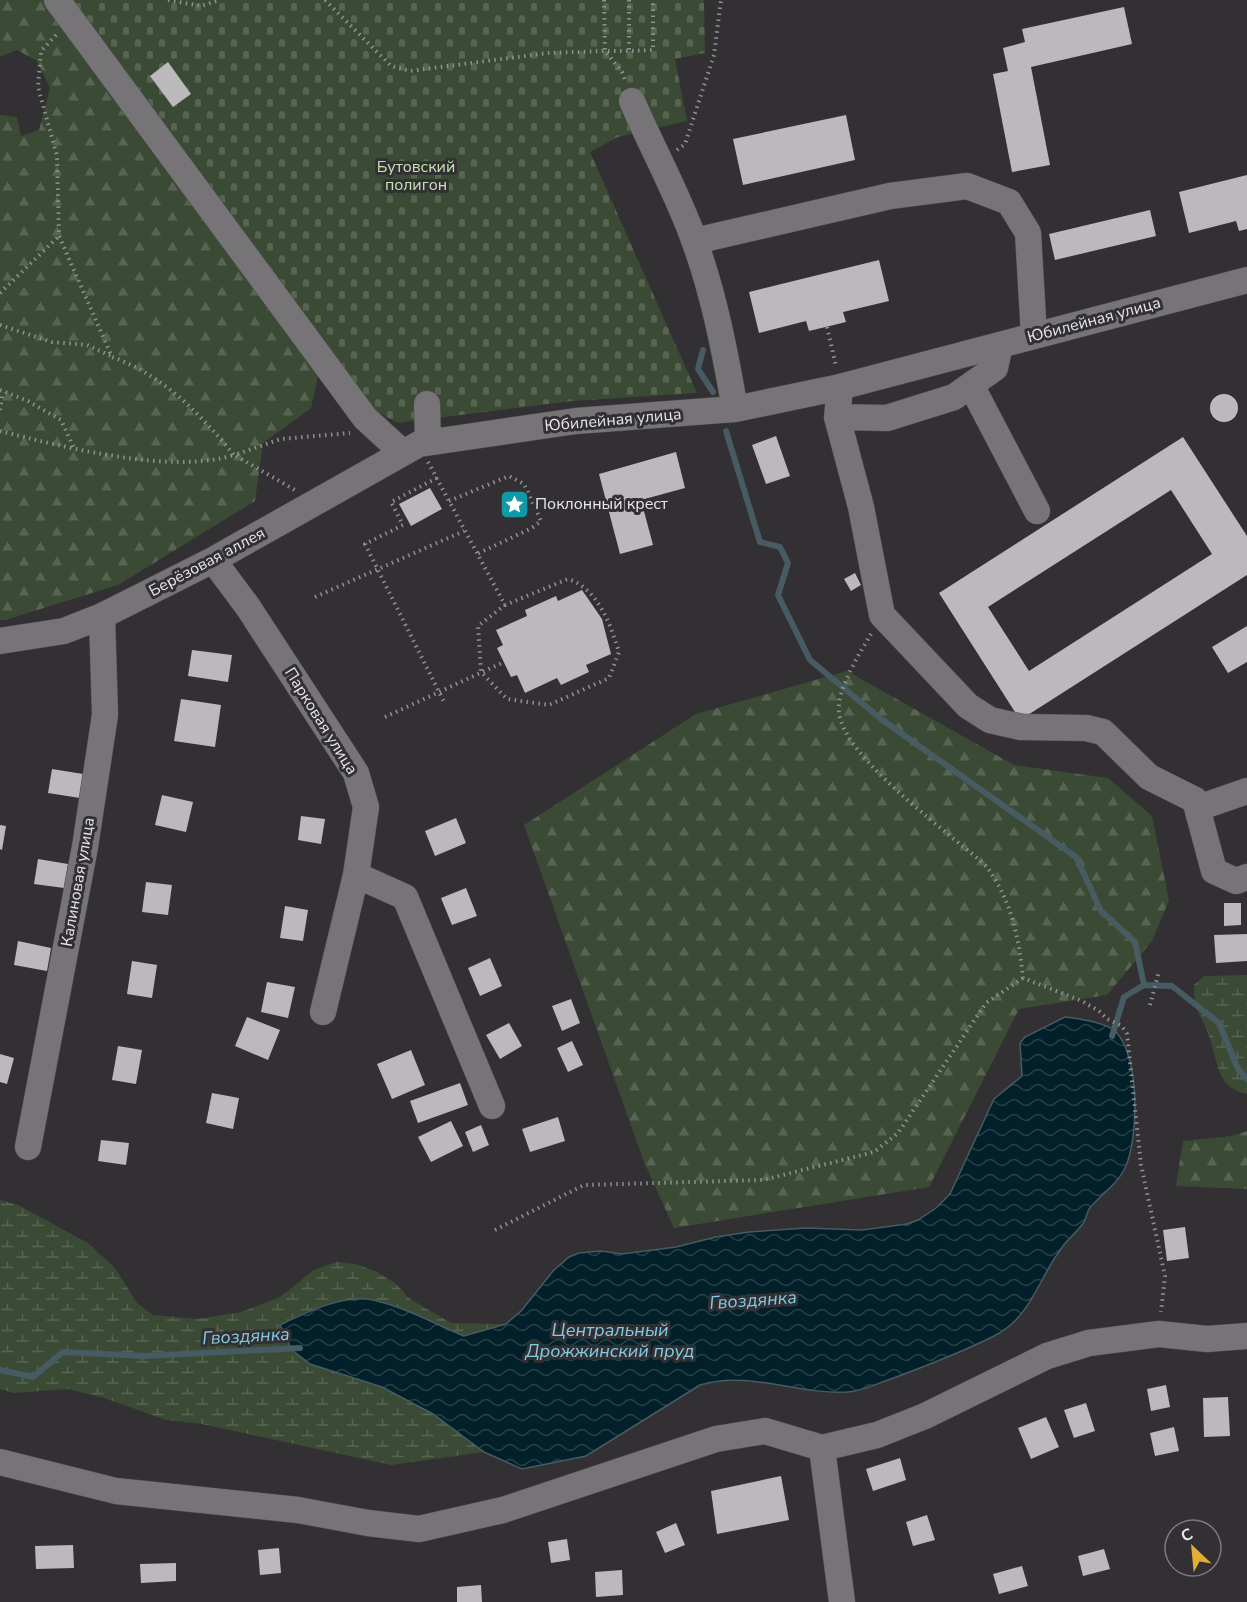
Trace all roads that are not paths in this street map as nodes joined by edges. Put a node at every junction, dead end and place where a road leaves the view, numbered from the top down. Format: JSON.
{"nodes":[{"id":1,"x":64,"y":10,"type":"edge"},
{"id":2,"x":632,"y":101,"type":"road end"},
{"id":3,"x":695,"y":241,"type":"junction"},
{"id":4,"x":1247,"y":280,"type":"edge"},
{"id":5,"x":1034,"y":336,"type":"junction"},
{"id":6,"x":1000,"y":345,"type":"junction"},
{"id":7,"x":833,"y":384,"type":"junction"},
{"id":8,"x":971,"y":385,"type":"junction"},
{"id":9,"x":427,"y":404,"type":"dead end"},
{"id":10,"x":735,"y":409,"type":"junction"},
{"id":11,"x":837,"y":417,"type":"junction"},
{"id":12,"x":416,"y":446,"type":"junction"},
{"id":13,"x":1037,"y":511,"type":"dead end"},
{"id":14,"x":213,"y":560,"type":"junction"},
{"id":15,"x":102,"y":616,"type":"junction"},
{"id":16,"x":0,"y":641,"type":"edge"},
{"id":17,"x":1247,"y":791,"type":"edge"},
{"id":18,"x":1198,"y":807,"type":"junction"},
{"id":19,"x":356,"y":875,"type":"junction"},
{"id":20,"x":1247,"y":877,"type":"edge"},
{"id":21,"x":323,"y":1012,"type":"dead end"},
{"id":22,"x":492,"y":1106,"type":"dead end"},
{"id":23,"x":28,"y":1147,"type":"dead end"},
{"id":24,"x":1247,"y":1336,"type":"edge"},
{"id":25,"x":822,"y":1448,"type":"junction"},
{"id":26,"x":0,"y":1462,"type":"edge"},
{"id":27,"x":842,"y":1602,"type":"edge"}],
"edges":[{"from":1,"to":12,"type":"street"},
{"from":2,"to":3,"type":"street"},
{"from":3,"to":5,"type":"street"},
{"from":3,"to":10,"type":"street"},
{"from":4,"to":5,"type":"street","name":"Юбилейная улица"},
{"from":5,"to":6,"type":"street","name":"Юбилейная улица"},
{"from":6,"to":7,"type":"street","name":"Юбилейная улица"},
{"from":6,"to":8,"type":"street"},
{"from":7,"to":10,"type":"street","name":"Юбилейная улица"},
{"from":7,"to":11,"type":"street"},
{"from":8,"to":11,"type":"street"},
{"from":8,"to":13,"type":"street"},
{"from":9,"to":12,"type":"street"},
{"from":10,"to":12,"type":"street","name":"Юбилейная улица"},
{"from":11,"to":18,"type":"street"},
{"from":12,"to":14,"type":"street","name":"Берёзовая аллея"},
{"from":14,"to":15,"type":"street","name":"Берёзовая аллея"},
{"from":14,"to":19,"type":"street","name":"Парковая улица"},
{"from":15,"to":16,"type":"street","name":"Берёзовая аллея"},
{"from":15,"to":23,"type":"street","name":"Калиновая улица"},
{"from":17,"to":18,"type":"street"},
{"from":18,"to":20,"type":"street"},
{"from":19,"to":21,"type":"street","name":"Парковая улица"},
{"from":19,"to":22,"type":"street"},
{"from":24,"to":25,"type":"street"},
{"from":25,"to":26,"type":"street"},
{"from":25,"to":27,"type":"street"}]}
